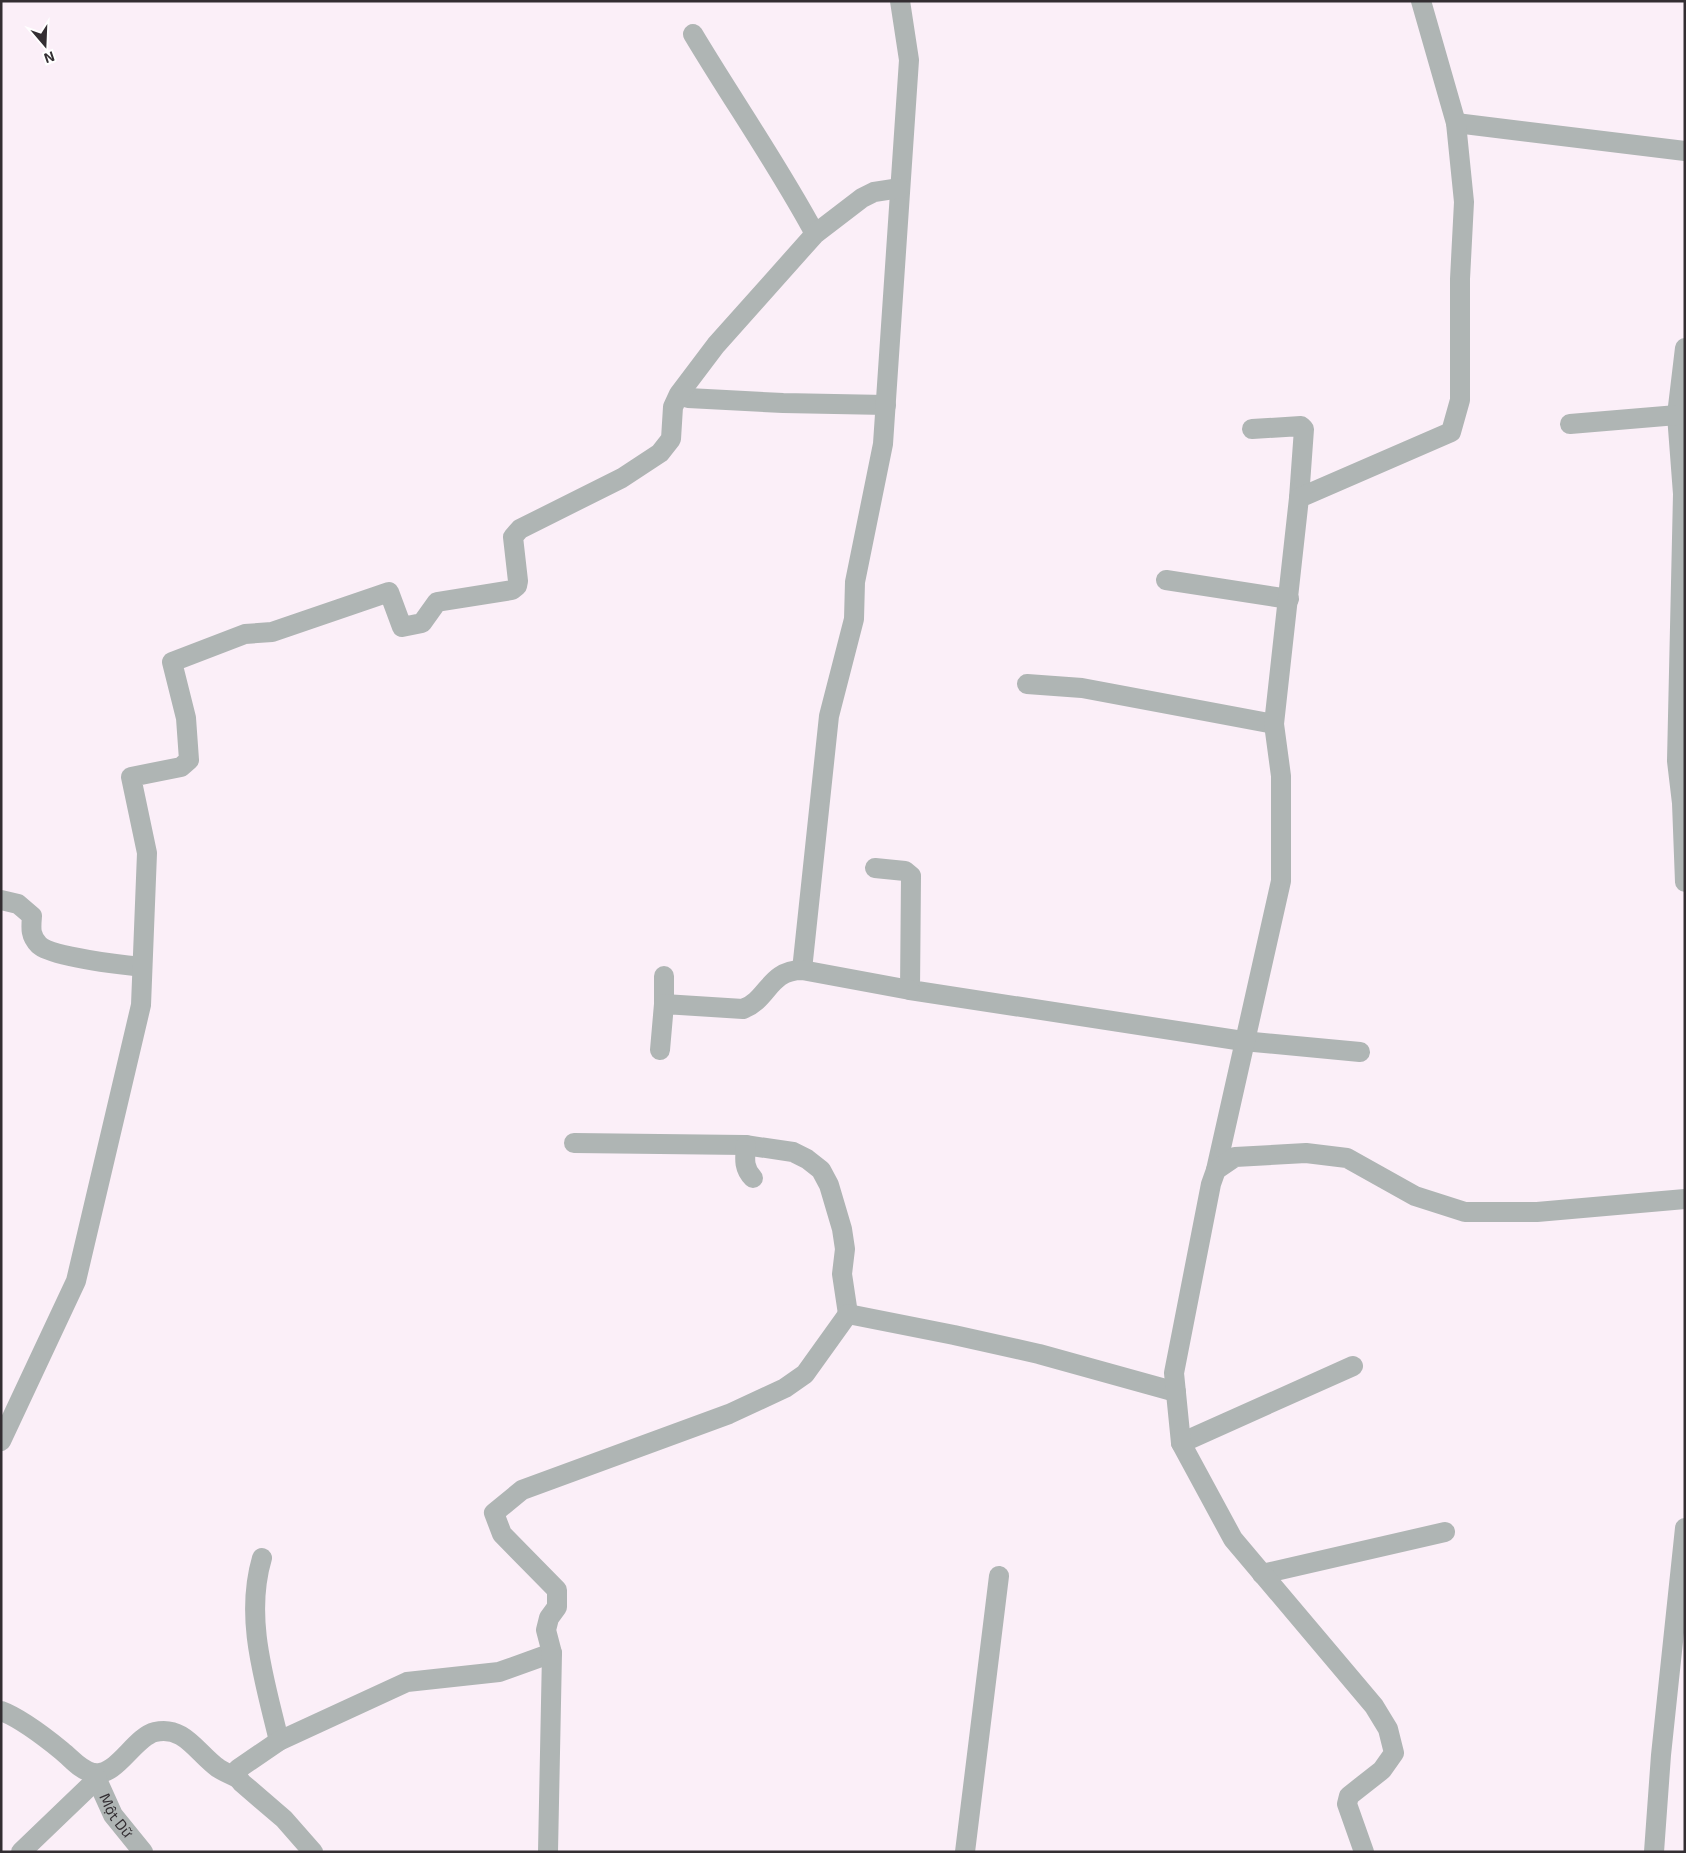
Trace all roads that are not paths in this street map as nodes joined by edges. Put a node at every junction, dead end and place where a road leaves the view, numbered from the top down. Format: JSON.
{"nodes":[{"id":1,"x":900,"y":1,"type":"edge"},
{"id":2,"x":1421,"y":1,"type":"edge"},
{"id":3,"x":693,"y":34,"type":"dead end"},
{"id":4,"x":1456,"y":123,"type":"junction"},
{"id":5,"x":1685,"y":151,"type":"edge"},
{"id":6,"x":900,"y":188,"type":"junction"},
{"id":7,"x":815,"y":234,"type":"junction"},
{"id":8,"x":1685,"y":348,"type":"edge"},
{"id":9,"x":688,"y":398,"type":"dead end"},
{"id":10,"x":886,"y":405,"type":"junction"},
{"id":11,"x":1677,"y":415,"type":"junction"},
{"id":12,"x":1570,"y":424,"type":"dead end"},
{"id":13,"x":1252,"y":428,"type":"dead end"},
{"id":14,"x":1299,"y":498,"type":"junction"},
{"id":15,"x":1683,"y":550,"type":"edge"},
{"id":16,"x":1166,"y":580,"type":"dead end"},
{"id":17,"x":1289,"y":599,"type":"junction"},
{"id":18,"x":1027,"y":684,"type":"dead end"},
{"id":19,"x":1274,"y":724,"type":"junction"},
{"id":20,"x":1681,"y":761,"type":"edge"},
{"id":21,"x":874,"y":868,"type":"dead end"},
{"id":22,"x":1685,"y":882,"type":"edge"},
{"id":23,"x":1,"y":900,"type":"edge"},
{"id":24,"x":142,"y":967,"type":"junction"},
{"id":25,"x":802,"y":970,"type":"junction"},
{"id":26,"x":664,"y":976,"type":"dead end"},
{"id":27,"x":910,"y":990,"type":"junction"},
{"id":28,"x":664,"y":1004,"type":"junction"},
{"id":29,"x":1243,"y":1041,"type":"junction"},
{"id":30,"x":660,"y":1050,"type":"dead end"},
{"id":31,"x":1360,"y":1052,"type":"dead end"},
{"id":32,"x":574,"y":1142,"type":"dead end"},
{"id":33,"x":746,"y":1145,"type":"junction"},
{"id":34,"x":1216,"y":1170,"type":"junction"},
{"id":35,"x":753,"y":1178,"type":"dead end"},
{"id":36,"x":1685,"y":1199,"type":"edge"},
{"id":37,"x":848,"y":1314,"type":"junction"},
{"id":38,"x":1354,"y":1366,"type":"dead end"},
{"id":39,"x":1176,"y":1392,"type":"junction"},
{"id":40,"x":1,"y":1441,"type":"edge"},
{"id":41,"x":1181,"y":1442,"type":"junction"},
{"id":42,"x":1685,"y":1528,"type":"edge"},
{"id":43,"x":1445,"y":1532,"type":"dead end"},
{"id":44,"x":262,"y":1558,"type":"dead end"},
{"id":45,"x":1262,"y":1574,"type":"junction"},
{"id":46,"x":999,"y":1576,"type":"dead end"},
{"id":47,"x":552,"y":1653,"type":"junction"},
{"id":48,"x":1,"y":1711,"type":"edge"},
{"id":49,"x":279,"y":1741,"type":"junction"},
{"id":50,"x":96,"y":1776,"type":"junction"},
{"id":51,"x":238,"y":1778,"type":"junction"},
{"id":52,"x":21,"y":1852,"type":"edge"},
{"id":53,"x":143,"y":1852,"type":"edge"},
{"id":54,"x":313,"y":1852,"type":"edge"},
{"id":55,"x":548,"y":1852,"type":"edge"},
{"id":56,"x":965,"y":1852,"type":"edge"},
{"id":57,"x":1364,"y":1852,"type":"edge"},
{"id":58,"x":1654,"y":1852,"type":"edge"}],
"edges":[{"from":1,"to":6,"type":"street"},
{"from":2,"to":4,"type":"street"},
{"from":3,"to":7,"type":"street"},
{"from":4,"to":5,"type":"street"},
{"from":4,"to":14,"type":"street"},
{"from":6,"to":7,"type":"street"},
{"from":6,"to":10,"type":"street"},
{"from":7,"to":24,"type":"street"},
{"from":8,"to":11,"type":"street"},
{"from":9,"to":10,"type":"street"},
{"from":10,"to":25,"type":"street"},
{"from":11,"to":12,"type":"street"},
{"from":11,"to":15,"type":"street"},
{"from":13,"to":14,"type":"street"},
{"from":14,"to":17,"type":"street"},
{"from":15,"to":20,"type":"street"},
{"from":16,"to":17,"type":"street"},
{"from":17,"to":19,"type":"street"},
{"from":18,"to":19,"type":"street"},
{"from":19,"to":29,"type":"street"},
{"from":20,"to":22,"type":"street"},
{"from":21,"to":27,"type":"street"},
{"from":23,"to":24,"type":"street"},
{"from":24,"to":40,"type":"street"},
{"from":25,"to":27,"type":"street"},
{"from":25,"to":28,"type":"street"},
{"from":26,"to":28,"type":"street"},
{"from":27,"to":29,"type":"street"},
{"from":28,"to":30,"type":"street"},
{"from":29,"to":31,"type":"street"},
{"from":29,"to":34,"type":"street"},
{"from":32,"to":33,"type":"street"},
{"from":33,"to":35,"type":"street"},
{"from":33,"to":37,"type":"street"},
{"from":34,"to":36,"type":"street"},
{"from":34,"to":39,"type":"street"},
{"from":37,"to":39,"type":"street"},
{"from":37,"to":47,"type":"street"},
{"from":38,"to":41,"type":"street"},
{"from":39,"to":41,"type":"street"},
{"from":41,"to":45,"type":"street"},
{"from":42,"to":58,"type":"street"},
{"from":43,"to":45,"type":"street"},
{"from":44,"to":49,"type":"street"},
{"from":45,"to":57,"type":"street"},
{"from":46,"to":56,"type":"street"},
{"from":47,"to":49,"type":"street"},
{"from":47,"to":55,"type":"street"},
{"from":48,"to":50,"type":"street"},
{"from":49,"to":51,"type":"street"},
{"from":50,"to":51,"type":"street"},
{"from":50,"to":52,"type":"street"},
{"from":50,"to":53,"type":"street","name":"Một Dữ"},
{"from":51,"to":54,"type":"street"}]}
